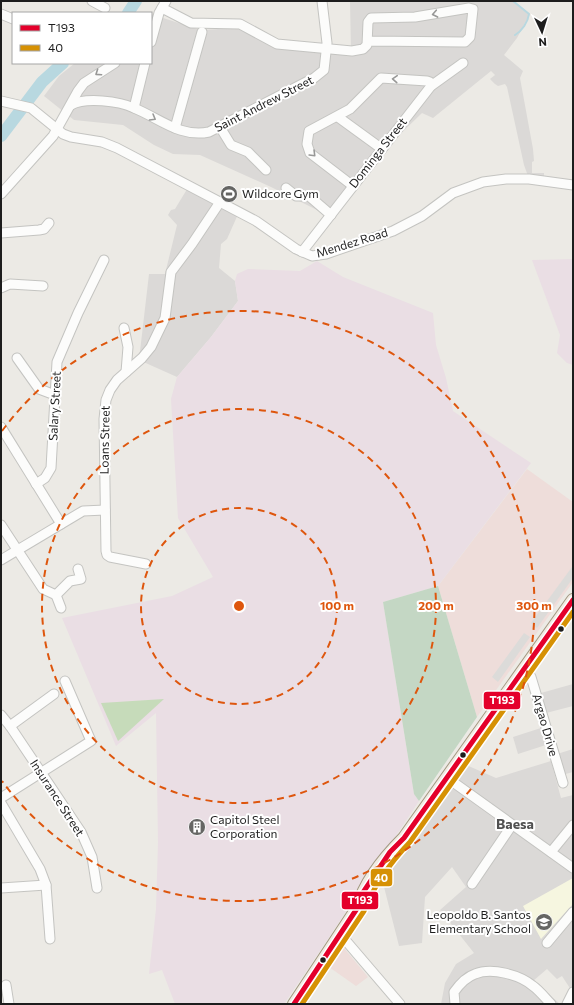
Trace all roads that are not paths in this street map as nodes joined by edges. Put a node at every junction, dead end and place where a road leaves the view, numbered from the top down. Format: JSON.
{"nodes":[{"id":1,"x":92,"y":1,"type":"edge"},
{"id":2,"x":322,"y":1,"type":"edge"},
{"id":3,"x":164,"y":4,"type":"edge"},
{"id":4,"x":105,"y":8,"type":"dead end"},
{"id":5,"x":1,"y":14,"type":"edge"},
{"id":6,"x":12,"y":19,"type":"edge"},
{"id":7,"x":202,"y":32,"type":"dead end"},
{"id":8,"x":152,"y":39,"type":"edge"},
{"id":9,"x":369,"y":41,"type":"junction"},
{"id":10,"x":328,"y":49,"type":"junction"},
{"id":11,"x":463,"y":63,"type":"dead end"},
{"id":12,"x":114,"y":64,"type":"edge"},
{"id":13,"x":146,"y":64,"type":"edge"},
{"id":14,"x":83,"y":85,"type":"junction"},
{"id":15,"x":431,"y":86,"type":"junction"},
{"id":16,"x":90,"y":100,"type":"junction"},
{"id":17,"x":1,"y":101,"type":"edge"},
{"id":18,"x":71,"y":105,"type":"junction"},
{"id":19,"x":134,"y":108,"type":"junction"},
{"id":20,"x":338,"y":117,"type":"junction"},
{"id":21,"x":220,"y":127,"type":"junction"},
{"id":22,"x":175,"y":128,"type":"junction"},
{"id":23,"x":58,"y":129,"type":"junction"},
{"id":24,"x":382,"y":149,"type":"junction"},
{"id":25,"x":266,"y":170,"type":"dead end"},
{"id":26,"x":573,"y":185,"type":"edge"},
{"id":27,"x":353,"y":186,"type":"junction"},
{"id":28,"x":286,"y":188,"type":"dead end"},
{"id":29,"x":1,"y":194,"type":"edge"},
{"id":30,"x":220,"y":202,"type":"junction"},
{"id":31,"x":331,"y":215,"type":"junction"},
{"id":32,"x":47,"y":228,"type":"dead end"},
{"id":33,"x":1,"y":233,"type":"edge"},
{"id":34,"x":302,"y":252,"type":"junction"},
{"id":35,"x":104,"y":260,"type":"dead end"},
{"id":36,"x":43,"y":286,"type":"dead end"},
{"id":37,"x":1,"y":288,"type":"edge"},
{"id":38,"x":124,"y":328,"type":"dead end"},
{"id":39,"x":17,"y":358,"type":"dead end"},
{"id":40,"x":126,"y":372,"type":"junction"},
{"id":41,"x":55,"y":395,"type":"junction"},
{"id":42,"x":1,"y":427,"type":"edge"},
{"id":43,"x":36,"y":484,"type":"junction"},
{"id":44,"x":105,"y":510,"type":"junction"},
{"id":45,"x":61,"y":524,"type":"junction"},
{"id":46,"x":1,"y":525,"type":"edge"},
{"id":47,"x":16,"y":550,"type":"junction"},
{"id":48,"x":1,"y":560,"type":"edge"},
{"id":49,"x":146,"y":564,"type":"dead end"},
{"id":50,"x":78,"y":569,"type":"dead end"},
{"id":51,"x":56,"y":595,"type":"junction"},
{"id":52,"x":571,"y":607,"type":"edge"},
{"id":53,"x":61,"y":608,"type":"dead end"},
{"id":54,"x":525,"y":668,"type":"junction"},
{"id":55,"x":66,"y":681,"type":"dead end"},
{"id":56,"x":54,"y":694,"type":"dead end"},
{"id":57,"x":1,"y":715,"type":"edge"},
{"id":58,"x":10,"y":726,"type":"junction"},
{"id":59,"x":40,"y":772,"type":"junction"},
{"id":60,"x":446,"y":778,"type":"junction"},
{"id":61,"x":563,"y":783,"type":"dead end"},
{"id":62,"x":1,"y":798,"type":"edge"},
{"id":63,"x":1,"y":803,"type":"edge"},
{"id":64,"x":512,"y":825,"type":"junction"},
{"id":65,"x":573,"y":825,"type":"edge"},
{"id":66,"x":551,"y":852,"type":"junction"},
{"id":67,"x":573,"y":868,"type":"edge"},
{"id":68,"x":472,"y":884,"type":"dead end"},
{"id":69,"x":46,"y":885,"type":"junction"},
{"id":70,"x":1,"y":888,"type":"edge"},
{"id":71,"x":97,"y":888,"type":"dead end"},
{"id":72,"x":573,"y":912,"type":"edge"},
{"id":73,"x":341,"y":935,"type":"junction"},
{"id":74,"x":50,"y":939,"type":"dead end"},
{"id":75,"x":547,"y":943,"type":"dead end"},
{"id":76,"x":6,"y":985,"type":"dead end"},
{"id":77,"x":573,"y":992,"type":"edge"},
{"id":78,"x":9,"y":1004,"type":"edge"},
{"id":79,"x":294,"y":1004,"type":"edge"},
{"id":80,"x":400,"y":1004,"type":"edge"},
{"id":81,"x":455,"y":1004,"type":"edge"},
{"id":82,"x":550,"y":1004,"type":"edge"},
{"id":83,"x":567,"y":1004,"type":"edge"}],
"edges":[{"from":1,"to":4,"type":"street"},
{"from":2,"to":10,"type":"street","name":"Saint Andrew Street"},
{"from":3,"to":8,"type":"street"},
{"from":3,"to":10,"type":"street"},
{"from":5,"to":6,"type":"street"},
{"from":7,"to":22,"type":"street"},
{"from":9,"to":9,"type":"street","one_way":true},
{"from":9,"to":10,"type":"street"},
{"from":10,"to":21,"type":"street","name":"Saint Andrew Street"},
{"from":11,"to":15,"type":"street","name":"Dominga Street"},
{"from":12,"to":14,"type":"street","one_way":true},
{"from":13,"to":19,"type":"street"},
{"from":14,"to":16,"type":"street"},
{"from":14,"to":18,"type":"street"},
{"from":15,"to":20,"type":"street","one_way":true},
{"from":15,"to":24,"type":"street","name":"Dominga Street"},
{"from":16,"to":18,"type":"street","name":"Saint Andrew Street"},
{"from":16,"to":19,"type":"street","name":"Saint Andrew Street"},
{"from":17,"to":23,"type":"street","name":"Mendez Road"},
{"from":18,"to":23,"type":"street"},
{"from":19,"to":22,"type":"street","name":"Saint Andrew Street","one_way":true},
{"from":20,"to":24,"type":"street"},
{"from":20,"to":27,"type":"street","one_way":true},
{"from":21,"to":22,"type":"street","name":"Saint Andrew Street"},
{"from":21,"to":25,"type":"street"},
{"from":23,"to":29,"type":"street"},
{"from":23,"to":30,"type":"street","name":"Mendez Road"},
{"from":24,"to":27,"type":"street","name":"Dominga Street"},
{"from":26,"to":34,"type":"street","name":"Mendez Road"},
{"from":27,"to":31,"type":"street","name":"Dominga Street"},
{"from":28,"to":31,"type":"street"},
{"from":30,"to":34,"type":"street","name":"Mendez Road"},
{"from":30,"to":40,"type":"street","name":"Loans Street"},
{"from":31,"to":34,"type":"street","name":"Dominga Street"},
{"from":32,"to":33,"type":"street"},
{"from":35,"to":41,"type":"street","name":"Salary Street"},
{"from":36,"to":37,"type":"street"},
{"from":38,"to":40,"type":"street"},
{"from":39,"to":41,"type":"street"},
{"from":40,"to":44,"type":"street","name":"Loans Street"},
{"from":41,"to":43,"type":"street","name":"Salary Street"},
{"from":42,"to":43,"type":"street"},
{"from":43,"to":45,"type":"street"},
{"from":44,"to":45,"type":"street"},
{"from":44,"to":49,"type":"street","name":"Loans Street"},
{"from":45,"to":47,"type":"street"},
{"from":46,"to":47,"type":"street"},
{"from":47,"to":48,"type":"street"},
{"from":47,"to":51,"type":"street"},
{"from":50,"to":51,"type":"street"},
{"from":51,"to":53,"type":"street"},
{"from":52,"to":54,"type":"main road"},
{"from":54,"to":60,"type":"main road"},
{"from":54,"to":61,"type":"street","name":"Argao Drive"},
{"from":55,"to":59,"type":"street"},
{"from":56,"to":58,"type":"street"},
{"from":57,"to":58,"type":"street","name":"Insurance Street"},
{"from":58,"to":59,"type":"street","name":"Insurance Street"},
{"from":59,"to":62,"type":"street"},
{"from":59,"to":71,"type":"street","name":"Insurance Street"},
{"from":60,"to":64,"type":"street"},
{"from":60,"to":73,"type":"main road"},
{"from":63,"to":69,"type":"street"},
{"from":64,"to":66,"type":"street"},
{"from":64,"to":68,"type":"street"},
{"from":65,"to":66,"type":"street"},
{"from":66,"to":67,"type":"street"},
{"from":69,"to":70,"type":"street"},
{"from":69,"to":74,"type":"street"},
{"from":72,"to":75,"type":"street"},
{"from":73,"to":79,"type":"main road"},
{"from":73,"to":80,"type":"street"},
{"from":76,"to":78,"type":"street"},
{"from":77,"to":83,"type":"street"},
{"from":81,"to":82,"type":"street"}]}
